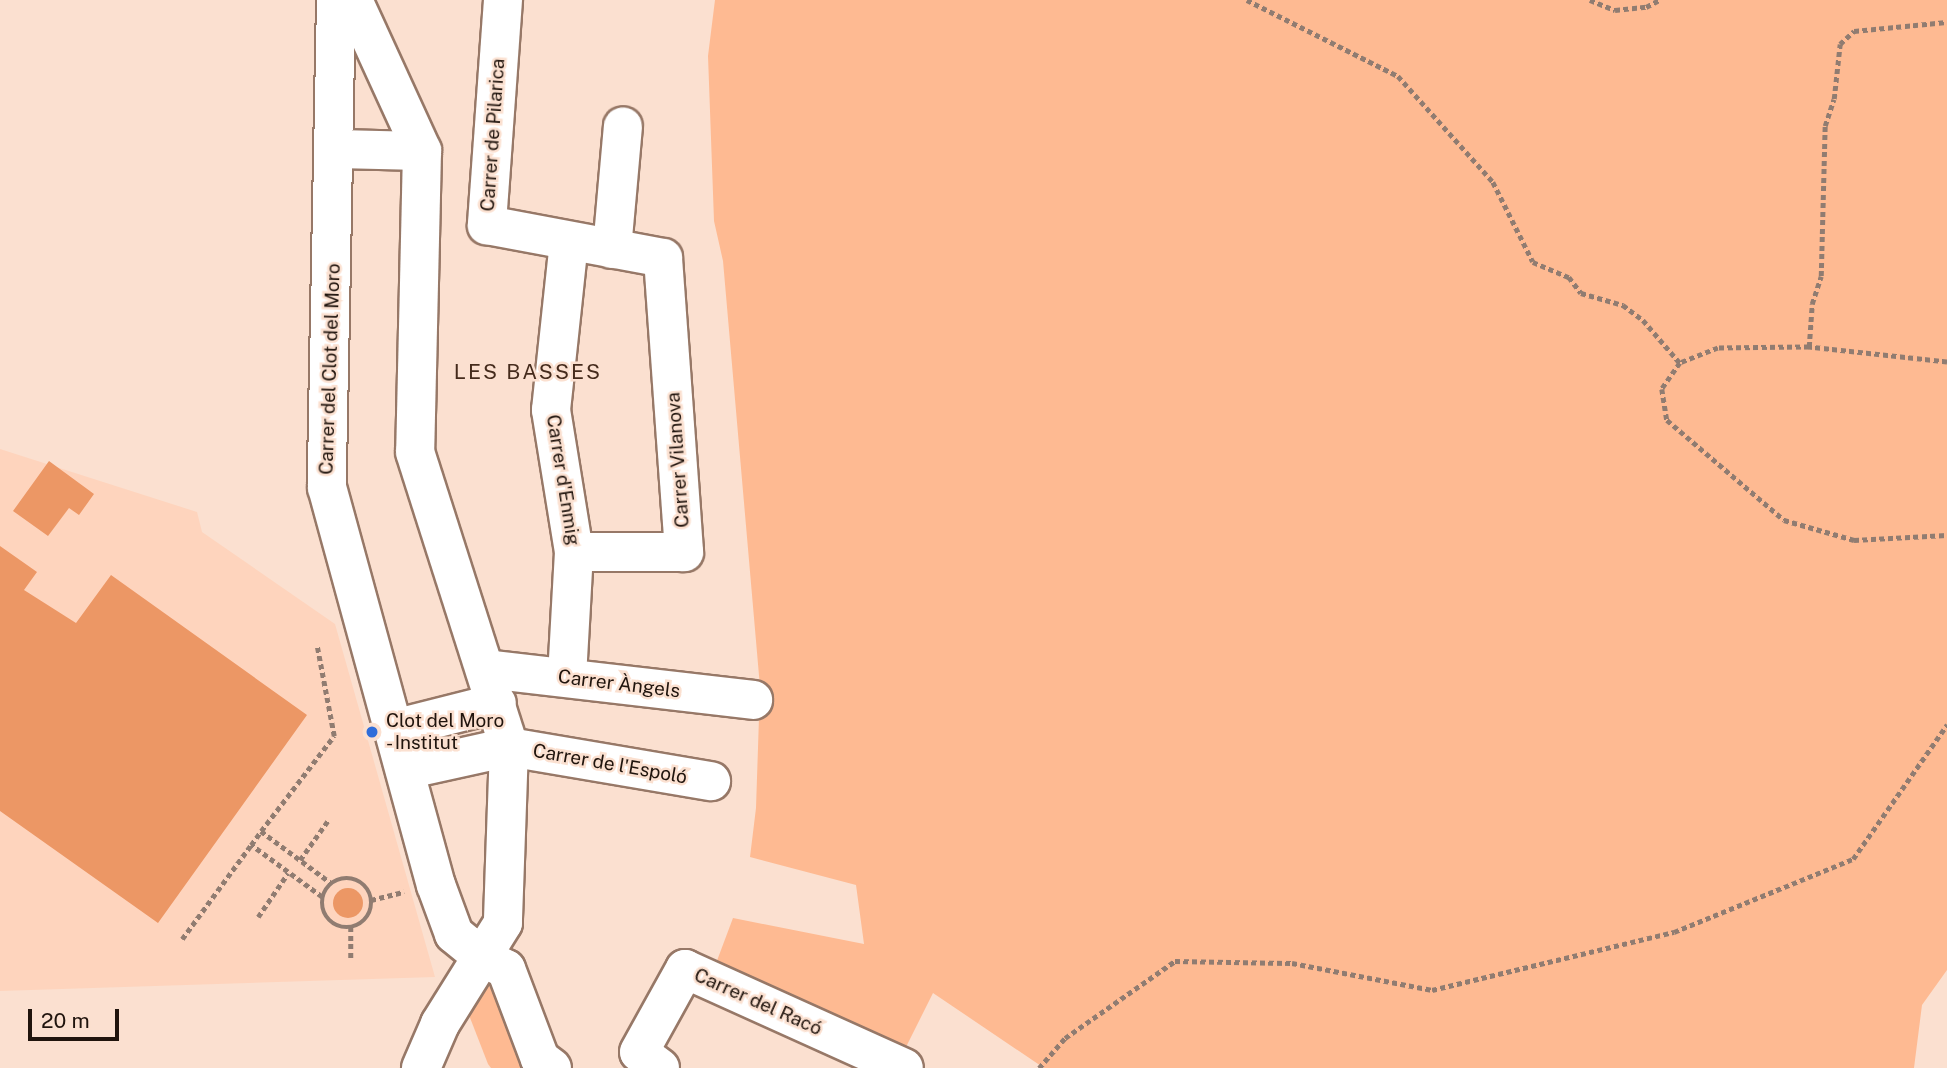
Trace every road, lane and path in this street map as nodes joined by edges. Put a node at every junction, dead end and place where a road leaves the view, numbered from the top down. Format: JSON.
{"nodes":[{"id":1,"x":336,"y":0,"type":"edge"},
{"id":2,"x":353,"y":0,"type":"edge"},
{"id":3,"x":503,"y":0,"type":"edge"},
{"id":4,"x":1247,"y":0,"type":"edge"},
{"id":5,"x":1590,"y":0,"type":"edge"},
{"id":6,"x":1659,"y":0,"type":"edge"},
{"id":7,"x":1947,"y":22,"type":"edge"},
{"id":8,"x":623,"y":126,"type":"dead end"},
{"id":9,"x":337,"y":149,"type":"junction"},
{"id":10,"x":422,"y":151,"type":"junction"},
{"id":11,"x":569,"y":242,"type":"junction"},
{"id":12,"x":612,"y":249,"type":"junction"},
{"id":13,"x":663,"y":258,"type":"joint"},
{"id":14,"x":1809,"y":347,"type":"junction"},
{"id":15,"x":1947,"y":362,"type":"edge"},
{"id":16,"x":1680,"y":363,"type":"junction"},
{"id":17,"x":1947,"y":535,"type":"edge"},
{"id":18,"x":574,"y":552,"type":"junction"},
{"id":19,"x":317,"y":646,"type":"dead end"},
{"id":20,"x":567,"y":677,"type":"junction"},
{"id":21,"x":492,"y":686,"type":"junction"},
{"id":22,"x":752,"y":701,"type":"dead end"},
{"id":23,"x":1947,"y":725,"type":"edge"},
{"id":24,"x":394,"y":729,"type":"junction"},
{"id":25,"x":509,"y":747,"type":"junction"},
{"id":26,"x":405,"y":770,"type":"junction"},
{"id":27,"x":711,"y":782,"type":"dead end"},
{"id":28,"x":329,"y":819,"type":"dead end"},
{"id":29,"x":261,"y":831,"type":"junction"},
{"id":30,"x":251,"y":845,"type":"junction"},
{"id":31,"x":300,"y":860,"type":"junction"},
{"id":32,"x":288,"y":873,"type":"junction"},
{"id":33,"x":331,"y":883,"type":"junction"},
{"id":34,"x":323,"y":897,"type":"junction"},
{"id":35,"x":258,"y":917,"type":"dead end"},
{"id":36,"x":351,"y":927,"type":"junction"},
{"id":37,"x":183,"y":939,"type":"dead end"},
{"id":38,"x":482,"y":957,"type":"junction"},
{"id":39,"x":351,"y":958,"type":"dead end"},
{"id":40,"x":421,"y":1068,"type":"edge"},
{"id":41,"x":552,"y":1068,"type":"edge"},
{"id":42,"x":660,"y":1068,"type":"edge"},
{"id":43,"x":904,"y":1068,"type":"edge"},
{"id":44,"x":1039,"y":1068,"type":"edge"}],
"edges":[{"from":1,"to":9,"type":"street","name":"Carrer del Clot del Moro"},
{"from":2,"to":10,"type":"street"},
{"from":3,"to":11,"type":"street","name":"Carrer de Pilarica"},
{"from":4,"to":16,"type":"path"},
{"from":5,"to":6,"type":"path"},
{"from":7,"to":14,"type":"path"},
{"from":8,"to":12,"type":"street"},
{"from":9,"to":10,"type":"street"},
{"from":9,"to":24,"type":"street","name":"Carrer del Clot del Moro"},
{"from":10,"to":21,"type":"street"},
{"from":11,"to":12,"type":"street","name":"Carrer de Pilarica"},
{"from":11,"to":18,"type":"street","name":"Carrer d'Enmig"},
{"from":12,"to":13,"type":"street","name":"Carrer de Pilarica"},
{"from":13,"to":18,"type":"street","name":"Carrer Vilanova"},
{"from":14,"to":15,"type":"path"},
{"from":14,"to":16,"type":"path"},
{"from":16,"to":17,"type":"path"},
{"from":18,"to":20,"type":"street","name":"Carrer d'Enmig"},
{"from":19,"to":29,"type":"path"},
{"from":20,"to":21,"type":"street","name":"Carrer Àngels"},
{"from":20,"to":22,"type":"street","name":"Carrer Àngels"},
{"from":21,"to":24,"type":"street"},
{"from":21,"to":25,"type":"street"},
{"from":23,"to":44,"type":"path"},
{"from":24,"to":26,"type":"street","name":"Carrer del Clot del Moro"},
{"from":25,"to":26,"type":"street"},
{"from":25,"to":27,"type":"street","name":"Carrer de l'Espoló"},
{"from":25,"to":38,"type":"street"},
{"from":26,"to":38,"type":"street","name":"Carrer del Clot del Moro"},
{"from":28,"to":31,"type":"path"},
{"from":29,"to":30,"type":"path"},
{"from":29,"to":31,"type":"path"},
{"from":30,"to":32,"type":"path"},
{"from":30,"to":37,"type":"path"},
{"from":31,"to":33,"type":"path"},
{"from":32,"to":34,"type":"path"},
{"from":32,"to":35,"type":"path"},
{"from":33,"to":34,"type":"path"},
{"from":33,"to":36,"type":"path"},
{"from":34,"to":36,"type":"path"},
{"from":36,"to":39,"type":"path"},
{"from":38,"to":40,"type":"street"},
{"from":38,"to":41,"type":"street","name":"Carrer del Clot del Moro"},
{"from":42,"to":43,"type":"street","name":"Carrer del Racó"}]}
